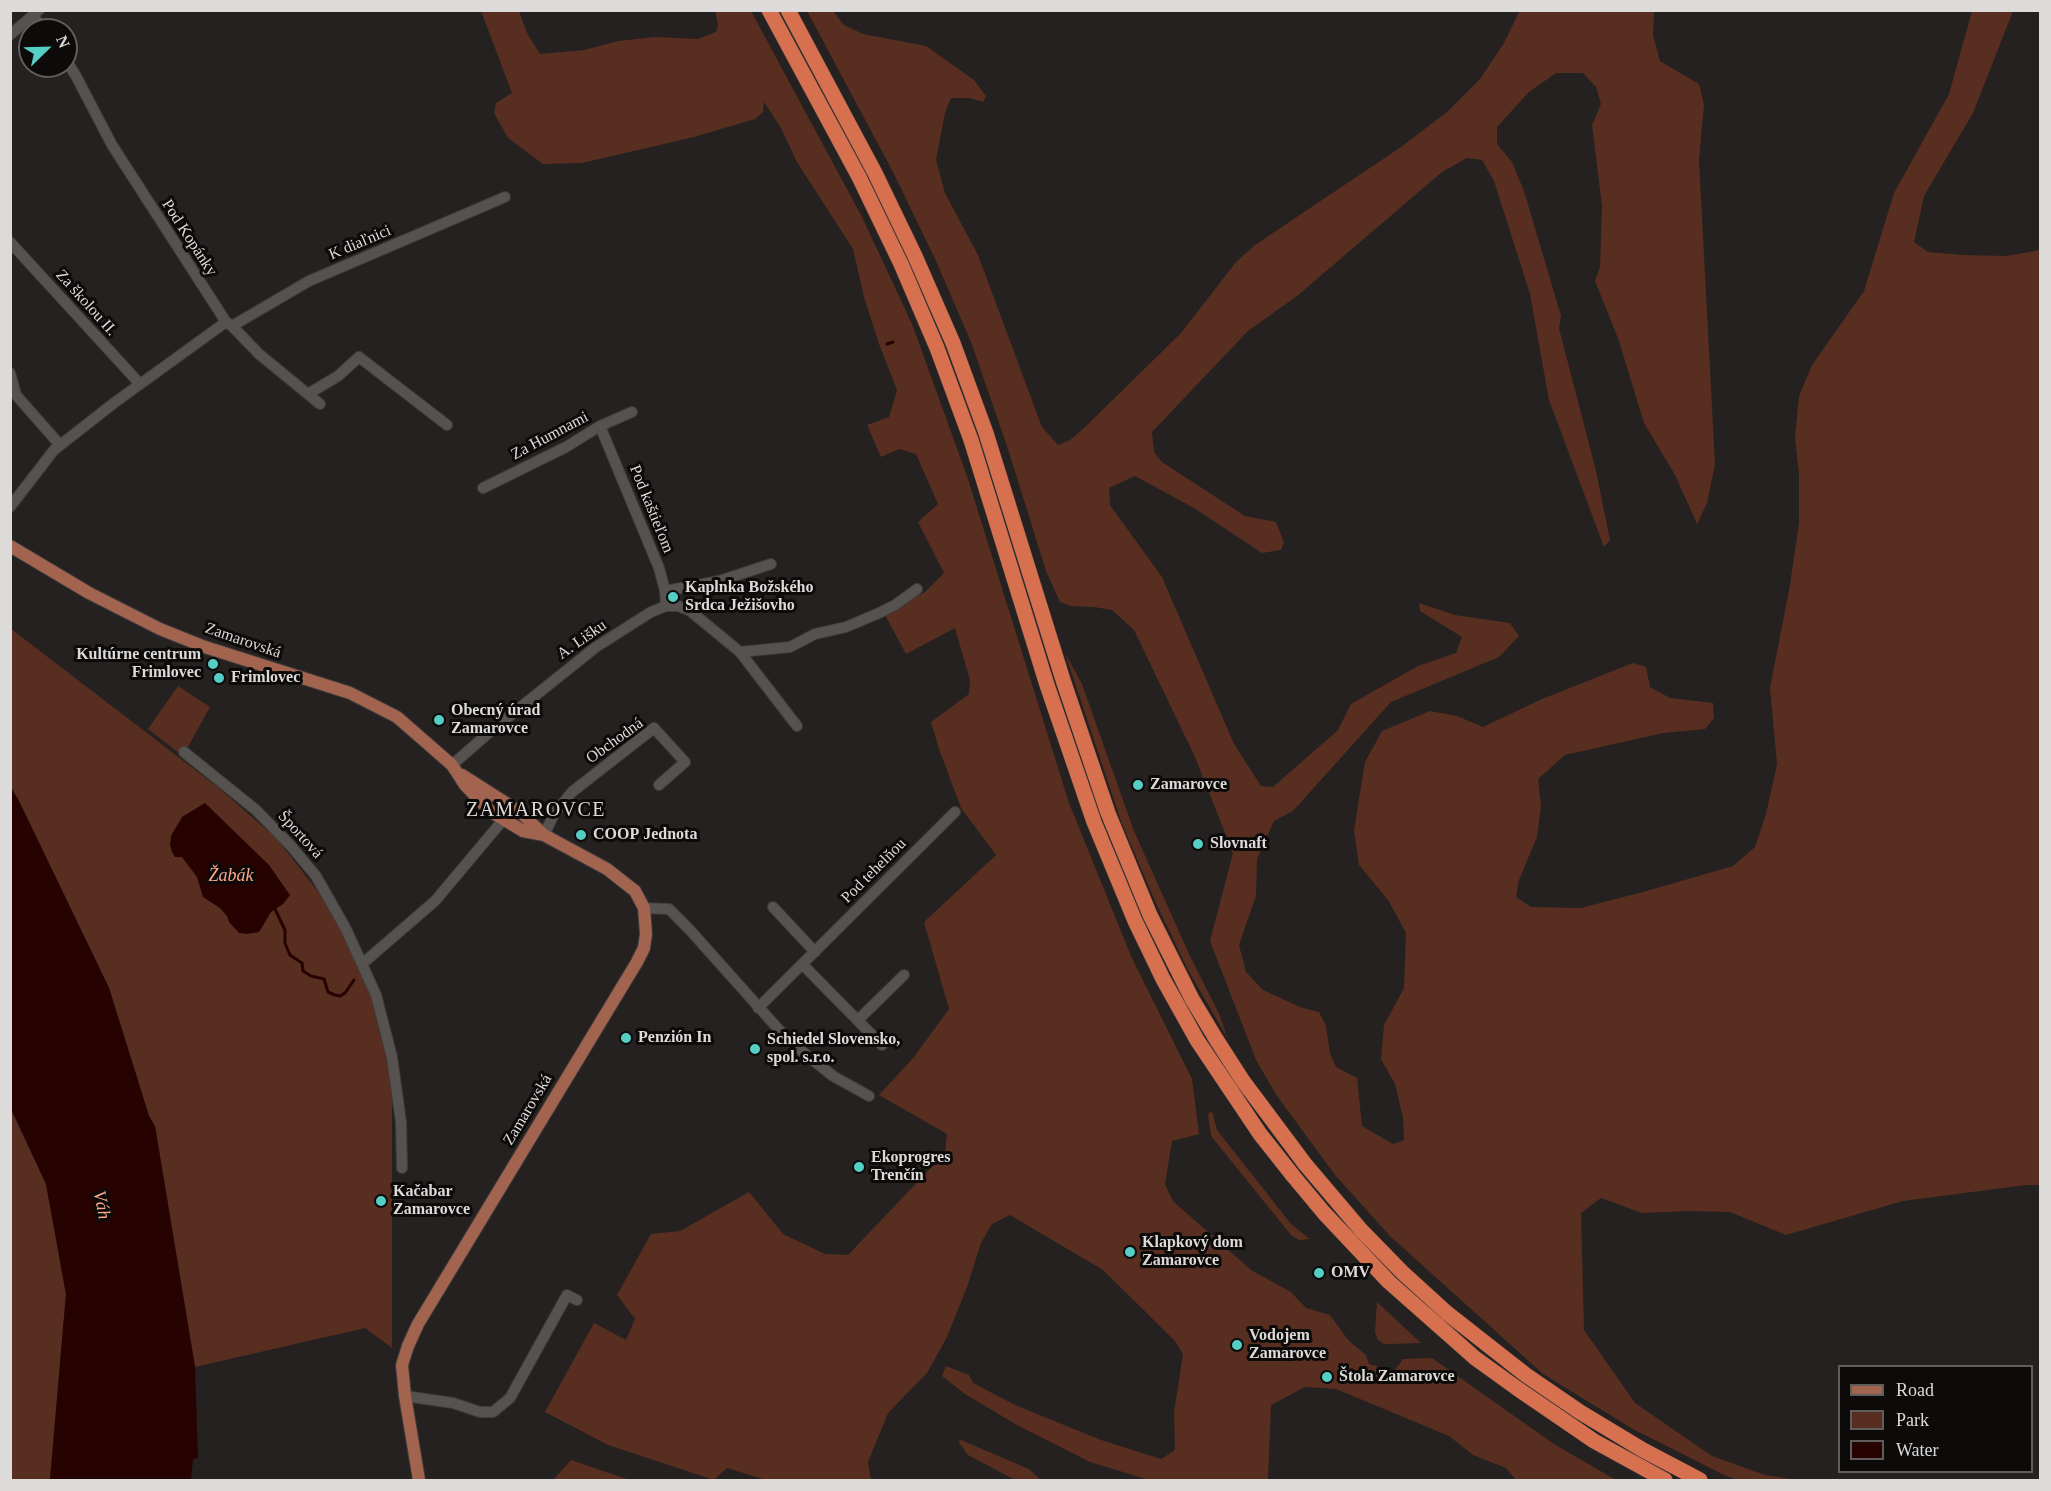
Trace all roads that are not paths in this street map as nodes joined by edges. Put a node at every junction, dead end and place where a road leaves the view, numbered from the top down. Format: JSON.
{"nodes":[{"id":1,"x":769,"y":10,"type":"edge"},
{"id":2,"x":788,"y":10,"type":"edge"},
{"id":3,"x":36,"y":13,"type":"edge"},
{"id":4,"x":10,"y":35,"type":"edge"},
{"id":5,"x":77,"y":78,"type":"edge"},
{"id":6,"x":505,"y":197,"type":"dead end"},
{"id":7,"x":10,"y":242,"type":"edge"},
{"id":8,"x":229,"y":324,"type":"junction"},
{"id":9,"x":10,"y":373,"type":"edge"},
{"id":10,"x":140,"y":384,"type":"junction"},
{"id":11,"x":308,"y":394,"type":"junction"},
{"id":12,"x":320,"y":404,"type":"dead end"},
{"id":13,"x":632,"y":412,"type":"dead end"},
{"id":14,"x":447,"y":425,"type":"dead end"},
{"id":15,"x":600,"y":426,"type":"junction"},
{"id":16,"x":60,"y":445,"type":"junction"},
{"id":17,"x":483,"y":488,"type":"dead end"},
{"id":18,"x":10,"y":507,"type":"edge"},
{"id":19,"x":10,"y":546,"type":"edge"},
{"id":20,"x":771,"y":564,"type":"dead end"},
{"id":21,"x":916,"y":589,"type":"dead end"},
{"id":22,"x":665,"y":591,"type":"junction"},
{"id":23,"x":666,"y":606,"type":"junction"},
{"id":24,"x":740,"y":652,"type":"junction"},
{"id":25,"x":797,"y":726,"type":"dead end"},
{"id":26,"x":184,"y":752,"type":"dead end"},
{"id":27,"x":455,"y":769,"type":"junction"},
{"id":28,"x":659,"y":785,"type":"dead end"},
{"id":29,"x":955,"y":812,"type":"dead end"},
{"id":30,"x":503,"y":820,"type":"junction"},
{"id":31,"x":544,"y":835,"type":"junction"},
{"id":32,"x":773,"y":907,"type":"dead end"},
{"id":33,"x":644,"y":908,"type":"junction"},
{"id":34,"x":815,"y":952,"type":"junction"},
{"id":35,"x":362,"y":964,"type":"junction"},
{"id":36,"x":802,"y":964,"type":"junction"},
{"id":37,"x":903,"y":975,"type":"dead end"},
{"id":38,"x":758,"y":1008,"type":"junction"},
{"id":39,"x":858,"y":1020,"type":"junction"},
{"id":40,"x":882,"y":1045,"type":"dead end"},
{"id":41,"x":869,"y":1096,"type":"dead end"},
{"id":42,"x":402,"y":1168,"type":"dead end"},
{"id":43,"x":577,"y":1300,"type":"dead end"},
{"id":44,"x":405,"y":1396,"type":"junction"},
{"id":45,"x":419,"y":1480,"type":"edge"},
{"id":46,"x":1665,"y":1480,"type":"edge"},
{"id":47,"x":1701,"y":1480,"type":"edge"}],
"edges":[{"from":1,"to":46,"type":"highway"},
{"from":2,"to":47,"type":"highway"},
{"from":3,"to":4,"type":"street"},
{"from":5,"to":8,"type":"street","name":"Pod Kopánky"},
{"from":6,"to":8,"type":"street","name":"K diaľnici"},
{"from":7,"to":10,"type":"street","name":"Za školou II."},
{"from":8,"to":10,"type":"street","name":"K diaľnici"},
{"from":8,"to":11,"type":"street","name":"Pod Kopánky"},
{"from":9,"to":16,"type":"street"},
{"from":10,"to":16,"type":"street","name":"K diaľnici"},
{"from":11,"to":12,"type":"street","name":"Pod Kopánky"},
{"from":11,"to":14,"type":"street"},
{"from":13,"to":15,"type":"street","name":"Za Humnami"},
{"from":15,"to":17,"type":"street","name":"Za Humnami"},
{"from":15,"to":22,"type":"street","name":"Pod kaštieľom"},
{"from":16,"to":18,"type":"street","name":"K diaľnici"},
{"from":19,"to":27,"type":"main road","name":"Zamarovská"},
{"from":20,"to":22,"type":"street"},
{"from":21,"to":24,"type":"street"},
{"from":22,"to":23,"type":"street","name":"Pod kaštieľom"},
{"from":23,"to":24,"type":"street"},
{"from":23,"to":27,"type":"street","name":"A. Lišku"},
{"from":24,"to":25,"type":"street"},
{"from":26,"to":35,"type":"street","name":"Športová"},
{"from":27,"to":30,"type":"main road","name":"Zamarovská"},
{"from":27,"to":31,"type":"main road","name":"Zamarovská"},
{"from":28,"to":31,"type":"street","name":"Obchodná"},
{"from":29,"to":34,"type":"street","name":"Pod tehelňou"},
{"from":30,"to":31,"type":"main road","name":"Zamarovská"},
{"from":30,"to":35,"type":"street"},
{"from":31,"to":33,"type":"main road","name":"Zamarovská"},
{"from":32,"to":34,"type":"street"},
{"from":33,"to":38,"type":"street"},
{"from":33,"to":44,"type":"main road","name":"Zamarovská"},
{"from":34,"to":36,"type":"street","name":"Pod tehelňou"},
{"from":35,"to":42,"type":"street","name":"Športová"},
{"from":36,"to":38,"type":"street","name":"Pod tehelňou"},
{"from":36,"to":39,"type":"street"},
{"from":37,"to":39,"type":"street"},
{"from":38,"to":41,"type":"street"},
{"from":39,"to":40,"type":"street"},
{"from":43,"to":44,"type":"street"},
{"from":44,"to":45,"type":"main road","name":"Zamarovská"}]}
